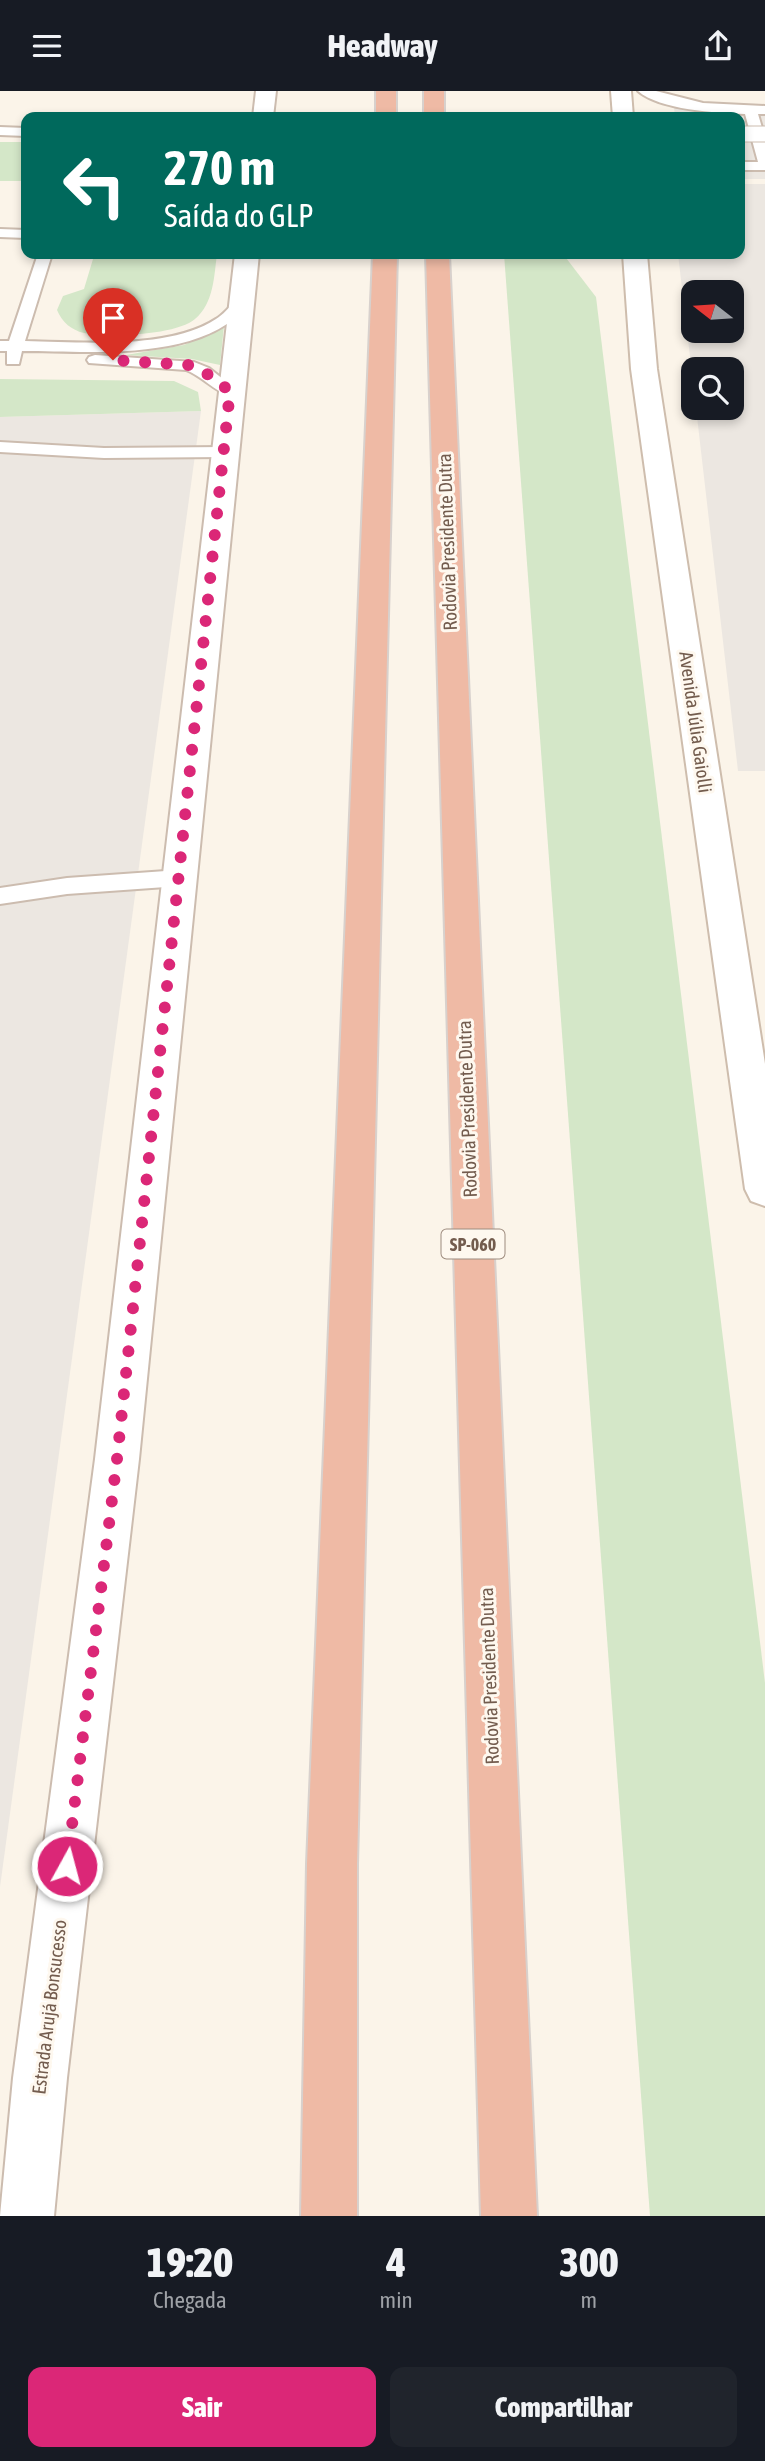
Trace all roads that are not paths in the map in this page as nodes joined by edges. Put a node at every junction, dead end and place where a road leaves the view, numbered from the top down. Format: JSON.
{"nodes":[{"id":1,"x":266,"y":91,"type":"edge"},
{"id":2,"x":386,"y":91,"type":"edge"},
{"id":3,"x":434,"y":91,"type":"edge"},
{"id":4,"x":621,"y":91,"type":"edge"},
{"id":5,"x":644,"y":91,"type":"edge"},
{"id":6,"x":758,"y":110,"type":"edge"},
{"id":7,"x":264,"y":112,"type":"edge"},
{"id":8,"x":386,"y":112,"type":"edge"},
{"id":9,"x":434,"y":112,"type":"edge"},
{"id":10,"x":623,"y":112,"type":"edge"},
{"id":11,"x":0,"y":118,"type":"edge"},
{"id":12,"x":21,"y":118,"type":"edge"},
{"id":13,"x":745,"y":121,"type":"edge"},
{"id":14,"x":765,"y":121,"type":"edge"},
{"id":15,"x":0,"y":131,"type":"edge"},
{"id":16,"x":21,"y":132,"type":"edge"},
{"id":17,"x":745,"y":134,"type":"edge"},
{"id":18,"x":765,"y":134,"type":"edge"},
{"id":19,"x":765,"y":164,"type":"edge"},
{"id":20,"x":745,"y":166,"type":"edge"},
{"id":21,"x":0,"y":233,"type":"edge"},
{"id":22,"x":21,"y":233,"type":"edge"},
{"id":23,"x":44,"y":259,"type":"edge"},
{"id":24,"x":246,"y":259,"type":"edge"},
{"id":25,"x":385,"y":259,"type":"edge"},
{"id":26,"x":437,"y":259,"type":"edge"},
{"id":27,"x":635,"y":259,"type":"edge"},
{"id":28,"x":240,"y":304,"type":"junction"},
{"id":29,"x":7,"y":354,"type":"edge"},
{"id":30,"x":230,"y":391,"type":"junction"},
{"id":31,"x":0,"y":447,"type":"edge"},
{"id":32,"x":225,"y":452,"type":"junction"},
{"id":33,"x":180,"y":878,"type":"junction"},
{"id":34,"x":0,"y":896,"type":"edge"},
{"id":35,"x":765,"y":1189,"type":"edge"},
{"id":36,"x":26,"y":2216,"type":"edge"},
{"id":37,"x":329,"y":2216,"type":"edge"},
{"id":38,"x":509,"y":2216,"type":"edge"}],
"edges":[{"from":1,"to":7,"type":"street"},
{"from":2,"to":8,"type":"highway"},
{"from":3,"to":9,"type":"highway"},
{"from":4,"to":10,"type":"street"},
{"from":5,"to":6,"type":"lane"},
{"from":6,"to":19,"type":"lane"},
{"from":11,"to":12,"type":"lane"},
{"from":13,"to":14,"type":"lane"},
{"from":15,"to":16,"type":"lane"},
{"from":17,"to":18,"type":"lane","bridge":true},
{"from":19,"to":20,"type":"lane"},
{"from":21,"to":22,"type":"lane"},
{"from":23,"to":29,"type":"lane"},
{"from":24,"to":28,"type":"street","name":"Estrada Arujá Bonsucesso"},
{"from":25,"to":37,"type":"highway"},
{"from":26,"to":38,"type":"highway","name":"Rodovia Presidente Dutra","number":"SP-060"},
{"from":27,"to":35,"type":"street","name":"Avenida Júlia Gaiolli"},
{"from":28,"to":29,"type":"lane"},
{"from":28,"to":30,"type":"street","name":"Estrada Arujá Bonsucesso"},
{"from":29,"to":30,"type":"lane"},
{"from":30,"to":32,"type":"street","name":"Estrada Arujá Bonsucesso"},
{"from":31,"to":32,"type":"lane"},
{"from":32,"to":33,"type":"street","name":"Estrada Arujá Bonsucesso"},
{"from":33,"to":34,"type":"lane"},
{"from":33,"to":36,"type":"street","name":"Estrada Arujá Bonsucesso"}]}
